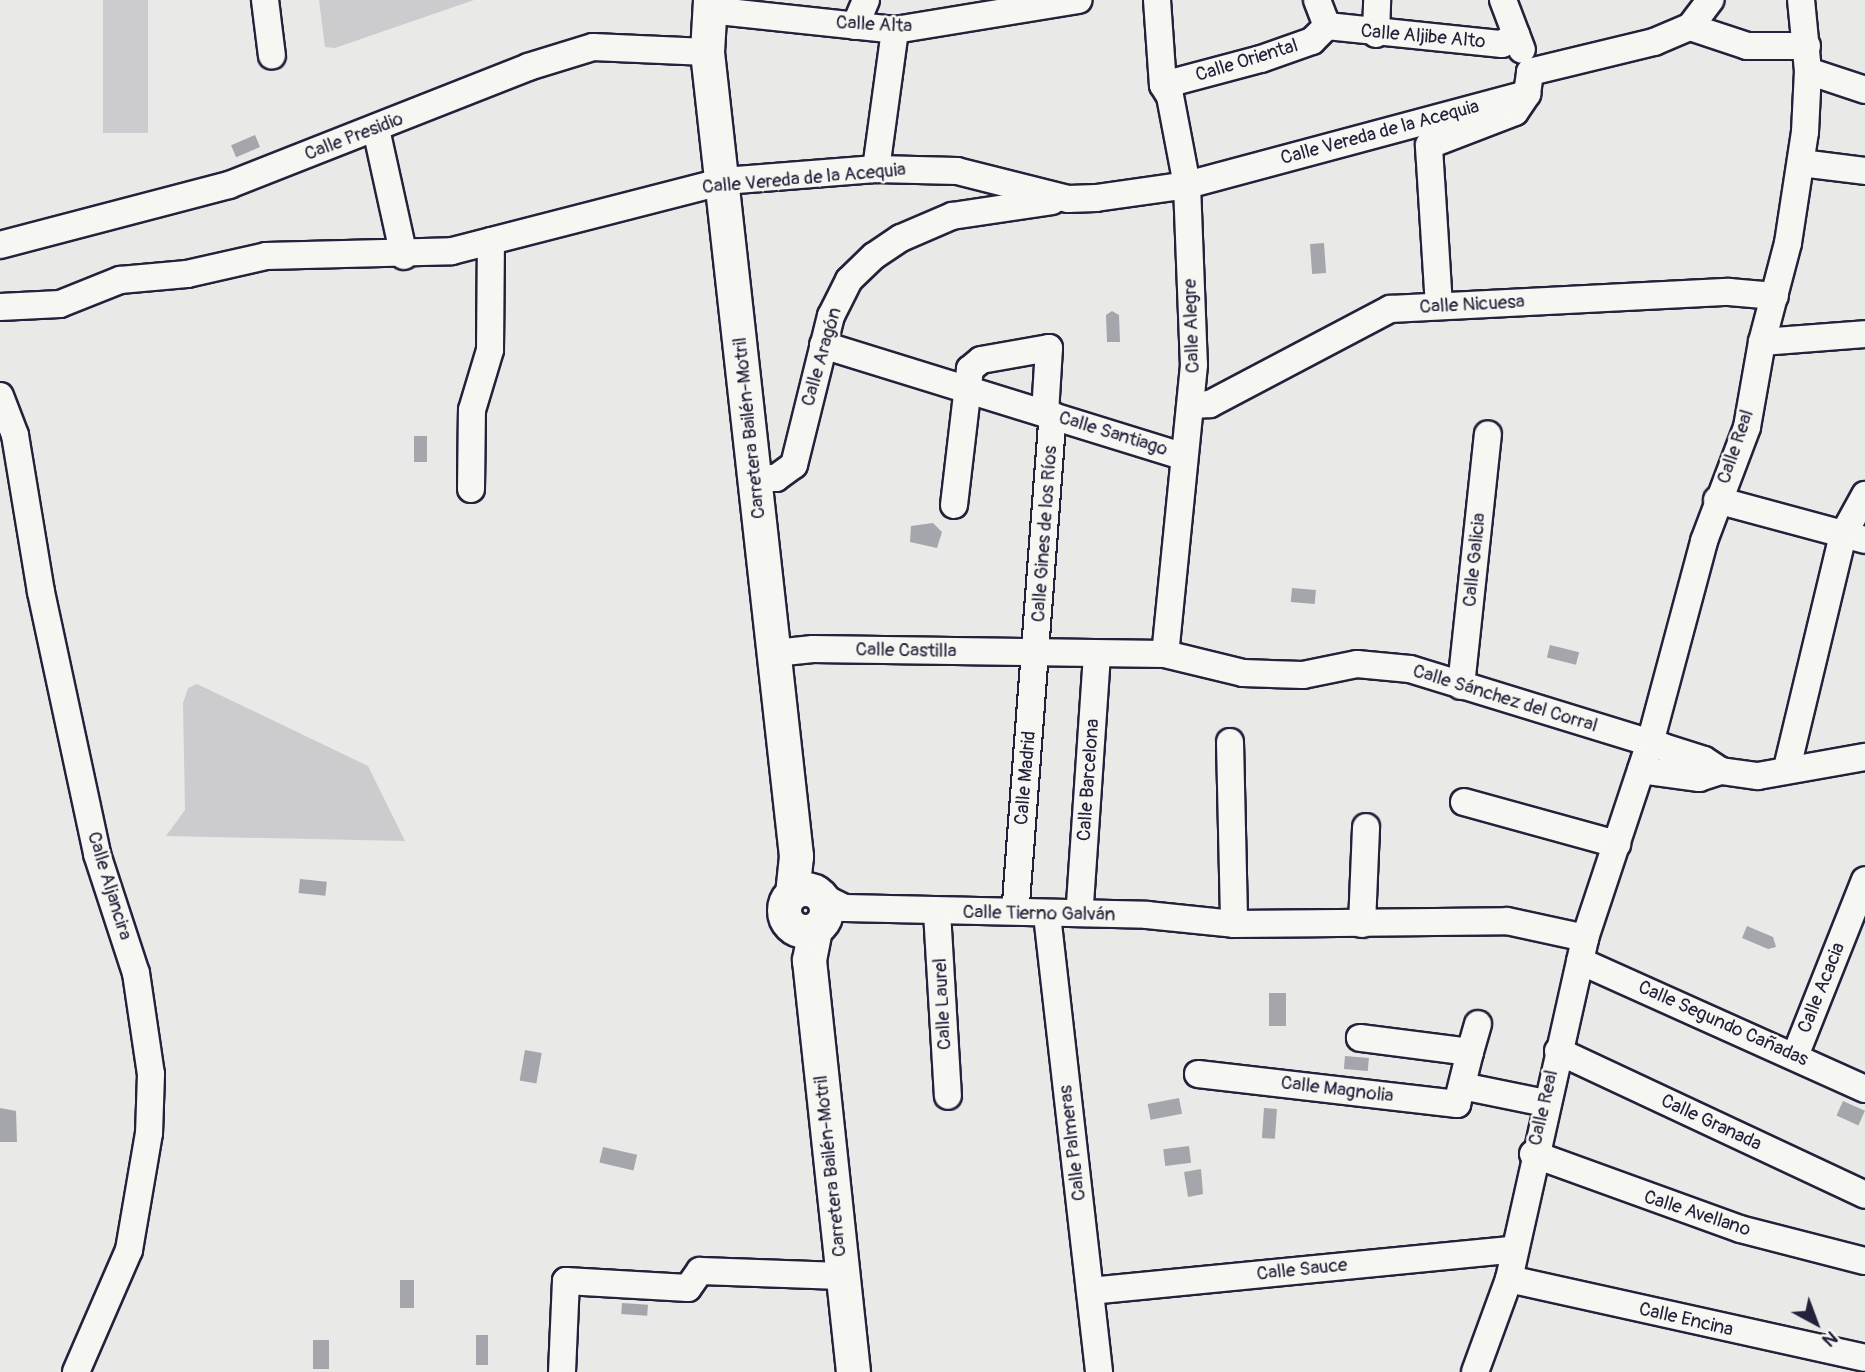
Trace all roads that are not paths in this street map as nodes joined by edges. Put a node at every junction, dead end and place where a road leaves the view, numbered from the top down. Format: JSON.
{"nodes":[{"id":1,"x":265,"y":0,"type":"edge"},
{"id":2,"x":866,"y":0,"type":"edge"},
{"id":3,"x":1079,"y":0,"type":"edge"},
{"id":4,"x":1157,"y":0,"type":"edge"},
{"id":5,"x":1317,"y":0,"type":"edge"},
{"id":6,"x":1377,"y":0,"type":"edge"},
{"id":7,"x":1503,"y":0,"type":"edge"},
{"id":8,"x":1710,"y":0,"type":"edge"},
{"id":9,"x":1801,"y":0,"type":"edge"},
{"id":10,"x":709,"y":5,"type":"edge"},
{"id":11,"x":855,"y":26,"type":"junction"},
{"id":12,"x":1327,"y":26,"type":"junction"},
{"id":13,"x":1690,"y":27,"type":"junction"},
{"id":14,"x":895,"y":30,"type":"junction"},
{"id":15,"x":1376,"y":34,"type":"junction"},
{"id":16,"x":1516,"y":35,"type":"junction"},
{"id":17,"x":707,"y":52,"type":"junction"},
{"id":18,"x":272,"y":57,"type":"dead end"},
{"id":19,"x":1807,"y":58,"type":"junction"},
{"id":20,"x":1529,"y":83,"type":"junction"},
{"id":21,"x":1163,"y":85,"type":"junction"},
{"id":22,"x":1865,"y":90,"type":"edge"},
{"id":23,"x":376,"y":129,"type":"junction"},
{"id":24,"x":1801,"y":163,"type":"junction"},
{"id":25,"x":876,"y":169,"type":"junction"},
{"id":26,"x":1865,"y":171,"type":"edge"},
{"id":27,"x":710,"y":184,"type":"junction"},
{"id":28,"x":1187,"y":185,"type":"junction"},
{"id":29,"x":1068,"y":200,"type":"junction"},
{"id":30,"x":491,"y":241,"type":"junction"},
{"id":31,"x":0,"y":245,"type":"edge"},
{"id":32,"x":404,"y":256,"type":"junction"},
{"id":33,"x":1775,"y":296,"type":"junction"},
{"id":34,"x":1439,"y":306,"type":"junction"},
{"id":35,"x":0,"y":307,"type":"edge"},
{"id":36,"x":1865,"y":334,"type":"edge"},
{"id":37,"x":1762,"y":342,"type":"junction"},
{"id":38,"x":823,"y":345,"type":"junction"},
{"id":39,"x":967,"y":389,"type":"junction"},
{"id":40,"x":0,"y":396,"type":"edge"},
{"id":41,"x":1192,"y":405,"type":"junction"},
{"id":42,"x":1049,"y":414,"type":"junction"},
{"id":43,"x":1488,"y":433,"type":"dead end"},
{"id":44,"x":1182,"y":456,"type":"junction"},
{"id":45,"x":755,"y":478,"type":"junction"},
{"id":46,"x":471,"y":489,"type":"dead end"},
{"id":47,"x":1865,"y":495,"type":"edge"},
{"id":48,"x":1717,"y":500,"type":"junction"},
{"id":49,"x":954,"y":505,"type":"dead end"},
{"id":50,"x":1854,"y":537,"type":"edge"},
{"id":51,"x":775,"y":653,"type":"junction"},
{"id":52,"x":1036,"y":653,"type":"junction"},
{"id":53,"x":1166,"y":653,"type":"junction"},
{"id":54,"x":1097,"y":655,"type":"junction"},
{"id":55,"x":1461,"y":686,"type":"junction"},
{"id":56,"x":1230,"y":742,"type":"dead end"},
{"id":57,"x":1650,"y":743,"type":"junction"},
{"id":58,"x":1865,"y":757,"type":"edge"},
{"id":59,"x":1787,"y":768,"type":"junction"},
{"id":60,"x":1642,"y":770,"type":"junction"},
{"id":61,"x":1721,"y":771,"type":"junction"},
{"id":62,"x":1464,"y":802,"type":"dead end"},
{"id":63,"x":1366,"y":827,"type":"dead end"},
{"id":64,"x":1617,"y":844,"type":"junction"},
{"id":65,"x":1865,"y":880,"type":"edge"},
{"id":66,"x":1016,"y":903,"type":"dead end"},
{"id":67,"x":1080,"y":904,"type":"dead end"},
{"id":68,"x":937,"y":912,"type":"junction"},
{"id":69,"x":814,"y":915,"type":"junction"},
{"id":70,"x":1047,"y":915,"type":"junction"},
{"id":71,"x":1234,"y":924,"type":"junction"},
{"id":72,"x":1362,"y":924,"type":"junction"},
{"id":73,"x":1583,"y":949,"type":"junction"},
{"id":74,"x":1478,"y":1024,"type":"dead end"},
{"id":75,"x":1360,"y":1038,"type":"dead end"},
{"id":76,"x":1558,"y":1051,"type":"junction"},
{"id":77,"x":1470,"y":1052,"type":"junction"},
{"id":78,"x":1795,"y":1056,"type":"junction"},
{"id":79,"x":1198,"y":1074,"type":"dead end"},
{"id":80,"x":1462,"y":1086,"type":"junction"},
{"id":81,"x":1865,"y":1089,"type":"edge"},
{"id":82,"x":948,"y":1096,"type":"dead end"},
{"id":83,"x":1545,"y":1103,"type":"junction"},
{"id":84,"x":1533,"y":1154,"type":"junction"},
{"id":85,"x":1865,"y":1195,"type":"edge"},
{"id":86,"x":1515,"y":1249,"type":"junction"},
{"id":87,"x":1865,"y":1261,"type":"edge"},
{"id":88,"x":842,"y":1276,"type":"junction"},
{"id":89,"x":1509,"y":1279,"type":"junction"},
{"id":90,"x":1090,"y":1291,"type":"junction"},
{"id":91,"x":1863,"y":1362,"type":"edge"},
{"id":92,"x":76,"y":1372,"type":"edge"},
{"id":93,"x":562,"y":1372,"type":"edge"},
{"id":94,"x":853,"y":1372,"type":"edge"},
{"id":95,"x":1099,"y":1372,"type":"edge"},
{"id":96,"x":1475,"y":1372,"type":"edge"}],
"edges":[{"from":1,"to":18,"type":"street"},
{"from":2,"to":11,"type":"street"},
{"from":3,"to":14,"type":"street","name":"Calle Alta"},
{"from":4,"to":21,"type":"street","name":"Calle Alegre"},
{"from":5,"to":12,"type":"street"},
{"from":6,"to":15,"type":"street"},
{"from":7,"to":16,"type":"street"},
{"from":8,"to":13,"type":"street"},
{"from":9,"to":19,"type":"street","name":"Calle Real"},
{"from":10,"to":11,"type":"street","name":"Calle Alta"},
{"from":10,"to":17,"type":"main road","name":"Carretera Bailén-Motril"},
{"from":11,"to":14,"type":"street","name":"Calle Alta"},
{"from":12,"to":15,"type":"street","name":"Calle Aljibe Alto"},
{"from":12,"to":21,"type":"street","name":"Calle Oriental"},
{"from":13,"to":19,"type":"street"},
{"from":13,"to":20,"type":"street","name":"Calle Vereda de la Acequia"},
{"from":14,"to":25,"type":"street"},
{"from":15,"to":16,"type":"street","name":"Calle Aljibe Alto"},
{"from":16,"to":20,"type":"street"},
{"from":17,"to":23,"type":"street","name":"Calle Presidio"},
{"from":17,"to":27,"type":"main road","name":"Carretera Bailén-Motril"},
{"from":19,"to":22,"type":"street"},
{"from":19,"to":24,"type":"street","name":"Calle Real"},
{"from":20,"to":28,"type":"street","name":"Calle Vereda de la Acequia"},
{"from":20,"to":34,"type":"street"},
{"from":21,"to":28,"type":"street","name":"Calle Alegre"},
{"from":23,"to":31,"type":"street","name":"Calle Presidio"},
{"from":23,"to":32,"type":"street"},
{"from":24,"to":26,"type":"street"},
{"from":24,"to":33,"type":"street","name":"Calle Real"},
{"from":25,"to":27,"type":"street","name":"Calle Vereda de la Acequia"},
{"from":25,"to":29,"type":"street","name":"Calle Vereda de la Acequia"},
{"from":27,"to":30,"type":"street","name":"Calle Vereda de la Acequia"},
{"from":27,"to":45,"type":"main road","name":"Carretera Bailén-Motril"},
{"from":28,"to":29,"type":"street","name":"Calle Vereda de la Acequia"},
{"from":28,"to":41,"type":"street","name":"Calle Alegre"},
{"from":29,"to":38,"type":"street","name":"Calle Aragón"},
{"from":30,"to":32,"type":"street","name":"Calle Vereda de la Acequia"},
{"from":30,"to":46,"type":"street"},
{"from":32,"to":35,"type":"street","name":"Calle Vereda de la Acequia"},
{"from":33,"to":34,"type":"street","name":"Calle Nicuesa"},
{"from":33,"to":37,"type":"street","name":"Calle Real"},
{"from":34,"to":41,"type":"street","name":"Calle Nicuesa"},
{"from":36,"to":37,"type":"street"},
{"from":37,"to":48,"type":"street","name":"Calle Real"},
{"from":38,"to":39,"type":"street","name":"Calle Santiago"},
{"from":38,"to":45,"type":"street","name":"Calle Aragón"},
{"from":39,"to":42,"type":"street","name":"Calle Santiago"},
{"from":39,"to":42,"type":"street","name":"Calle Santiago"},
{"from":39,"to":49,"type":"street","name":"Calle Santiago"},
{"from":40,"to":92,"type":"street","name":"Calle Aljancira"},
{"from":41,"to":44,"type":"street","name":"Calle Alegre"},
{"from":42,"to":44,"type":"street","name":"Calle Santiago"},
{"from":42,"to":52,"type":"street","name":"Calle Gines de los Ríos"},
{"from":43,"to":55,"type":"street","name":"Calle Galicia"},
{"from":44,"to":53,"type":"street","name":"Calle Alegre"},
{"from":45,"to":51,"type":"main road","name":"Carretera Bailén-Motril"},
{"from":47,"to":50,"type":"street"},
{"from":48,"to":50,"type":"street"},
{"from":48,"to":57,"type":"street","name":"Calle Real"},
{"from":50,"to":59,"type":"street"},
{"from":51,"to":52,"type":"street","name":"Calle Castilla"},
{"from":51,"to":69,"type":"main road","name":"Carretera Bailén-Motril"},
{"from":52,"to":54,"type":"street","name":"Calle Sánchez del Corral"},
{"from":52,"to":66,"type":"street","name":"Calle Madrid"},
{"from":53,"to":54,"type":"street","name":"Calle Sánchez del Corral"},
{"from":53,"to":55,"type":"street","name":"Calle Sánchez del Corral"},
{"from":54,"to":67,"type":"street","name":"Calle Barcelona"},
{"from":55,"to":57,"type":"street","name":"Calle Sánchez del Corral"},
{"from":56,"to":71,"type":"street"},
{"from":57,"to":60,"type":"street","name":"Calle Real"},
{"from":57,"to":61,"type":"street","name":"Calle Sánchez del Corral"},
{"from":58,"to":59,"type":"street"},
{"from":59,"to":61,"type":"street"},
{"from":60,"to":61,"type":"street"},
{"from":60,"to":64,"type":"street","name":"Calle Real"},
{"from":62,"to":64,"type":"street"},
{"from":63,"to":72,"type":"street"},
{"from":64,"to":73,"type":"street","name":"Calle Real"},
{"from":65,"to":78,"type":"street","name":"Calle Acacia"},
{"from":68,"to":69,"type":"street","name":"Calle Tierno Galván"},
{"from":68,"to":70,"type":"street","name":"Calle Tierno Galván"},
{"from":68,"to":82,"type":"street","name":"Calle Laurel"},
{"from":69,"to":88,"type":"main road","name":"Carretera Bailén-Motril"},
{"from":70,"to":71,"type":"street","name":"Calle Tierno Galván"},
{"from":70,"to":90,"type":"street","name":"Calle Palmeras"},
{"from":71,"to":72,"type":"street","name":"Calle Tierno Galván"},
{"from":72,"to":73,"type":"street","name":"Calle Tierno Galván"},
{"from":73,"to":76,"type":"street","name":"Calle Real"},
{"from":73,"to":78,"type":"street","name":"Calle Segundo Cañadas"},
{"from":74,"to":77,"type":"street"},
{"from":75,"to":77,"type":"street"},
{"from":76,"to":83,"type":"street","name":"Calle Real"},
{"from":76,"to":85,"type":"street","name":"Calle Granada"},
{"from":77,"to":80,"type":"street"},
{"from":78,"to":81,"type":"street","name":"Calle Segundo Cañadas"},
{"from":79,"to":80,"type":"street","name":"Calle Magnolia"},
{"from":80,"to":83,"type":"street"},
{"from":83,"to":84,"type":"street","name":"Calle Real"},
{"from":84,"to":86,"type":"street","name":"Calle Real"},
{"from":84,"to":87,"type":"street","name":"Calle Avellano"},
{"from":86,"to":89,"type":"street","name":"Calle Real"},
{"from":86,"to":90,"type":"street","name":"Calle Sauce"},
{"from":88,"to":93,"type":"street"},
{"from":88,"to":94,"type":"main road","name":"Carretera Bailén-Motril"},
{"from":89,"to":91,"type":"street","name":"Calle Encina"},
{"from":89,"to":96,"type":"street","name":"Calle Real"},
{"from":90,"to":95,"type":"street","name":"Calle Palmeras"}]}
